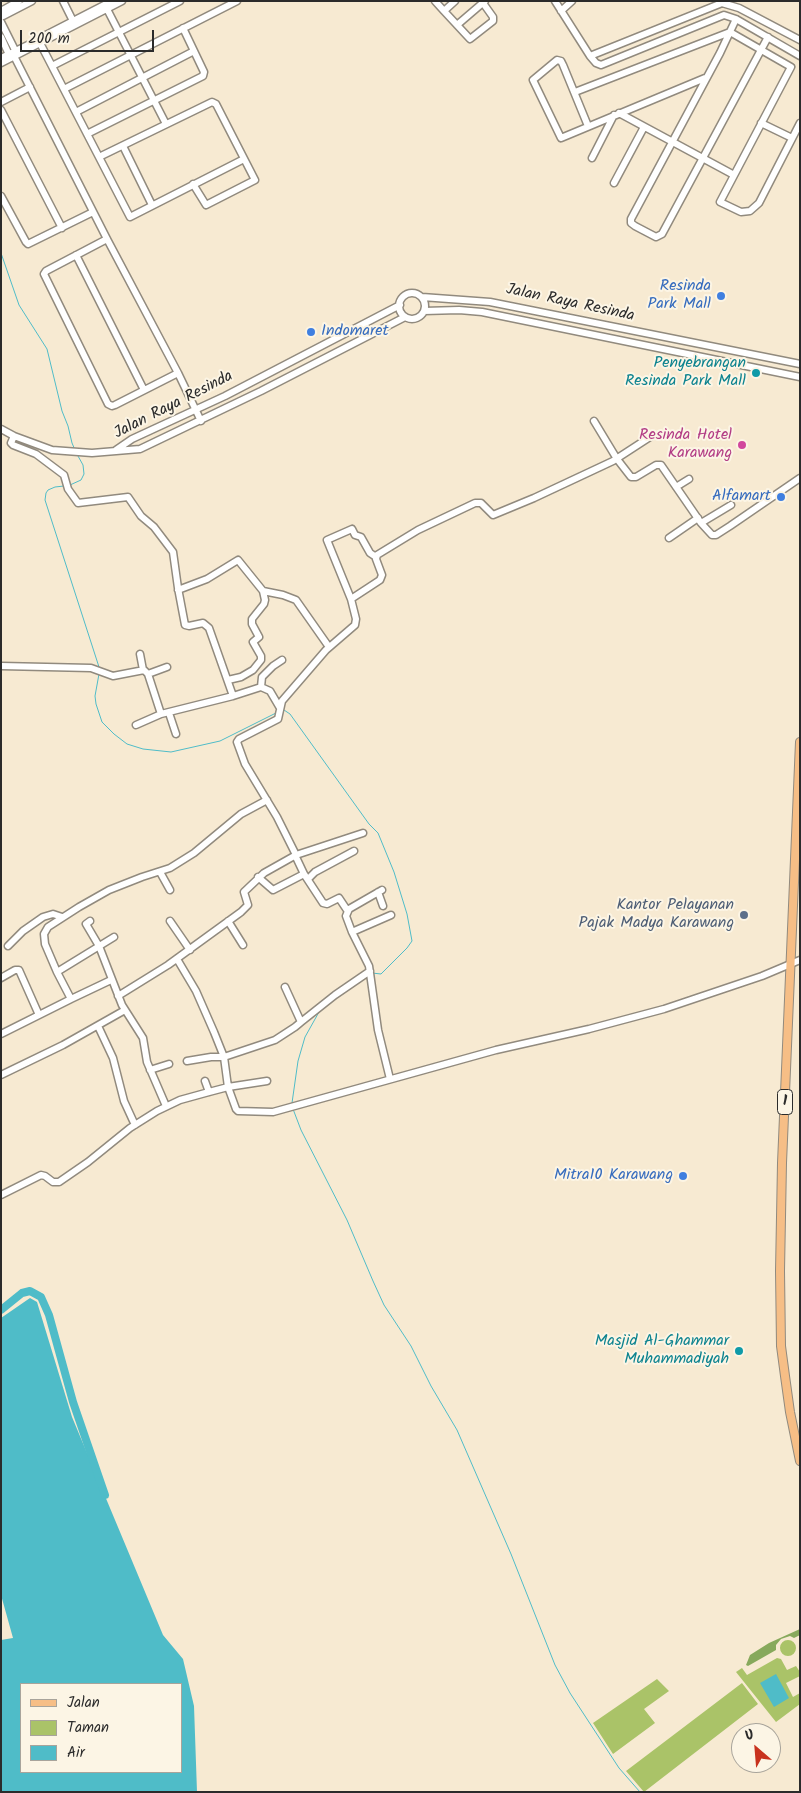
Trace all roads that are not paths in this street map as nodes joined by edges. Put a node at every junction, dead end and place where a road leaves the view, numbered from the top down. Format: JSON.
{"nodes":[{"id":1,"x":19,"y":1,"type":"edge"},
{"id":2,"x":32,"y":1,"type":"edge"},
{"id":3,"x":63,"y":1,"type":"edge"},
{"id":4,"x":112,"y":1,"type":"edge"},
{"id":5,"x":122,"y":1,"type":"edge"},
{"id":6,"x":180,"y":1,"type":"edge"},
{"id":7,"x":237,"y":1,"type":"edge"},
{"id":8,"x":435,"y":1,"type":"edge"},
{"id":9,"x":455,"y":1,"type":"edge"},
{"id":10,"x":555,"y":1,"type":"edge"},
{"id":11,"x":572,"y":1,"type":"edge"},
{"id":12,"x":484,"y":2,"type":"edge"},
{"id":13,"x":722,"y":2,"type":"edge"},
{"id":14,"x":105,"y":8,"type":"junction"},
{"id":15,"x":444,"y":10,"type":"junction"},
{"id":16,"x":561,"y":11,"type":"junction"},
{"id":17,"x":2,"y":16,"type":"edge"},
{"id":18,"x":736,"y":19,"type":"junction"},
{"id":19,"x":73,"y":21,"type":"junction"},
{"id":20,"x":457,"y":24,"type":"junction"},
{"id":21,"x":183,"y":28,"type":"junction"},
{"id":22,"x":119,"y":32,"type":"junction"},
{"id":23,"x":730,"y":32,"type":"junction"},
{"id":24,"x":1,"y":37,"type":"edge"},
{"id":25,"x":768,"y":37,"type":"junction"},
{"id":26,"x":800,"y":40,"type":"edge"},
{"id":27,"x":40,"y":43,"type":"junction"},
{"id":28,"x":760,"y":50,"type":"junction"},
{"id":29,"x":194,"y":51,"type":"junction"},
{"id":30,"x":799,"y":53,"type":"edge"},
{"id":31,"x":13,"y":55,"type":"junction"},
{"id":32,"x":130,"y":55,"type":"junction"},
{"id":33,"x":590,"y":56,"type":"junction"},
{"id":34,"x":1,"y":58,"type":"edge"},
{"id":35,"x":1,"y":63,"type":"edge"},
{"id":36,"x":52,"y":66,"type":"junction"},
{"id":37,"x":142,"y":78,"type":"junction"},
{"id":38,"x":705,"y":78,"type":"junction"},
{"id":39,"x":30,"y":87,"type":"junction"},
{"id":40,"x":64,"y":89,"type":"junction"},
{"id":41,"x":575,"y":92,"type":"junction"},
{"id":42,"x":154,"y":101,"type":"junction"},
{"id":43,"x":1,"y":102,"type":"edge"},
{"id":44,"x":1,"y":110,"type":"edge"},
{"id":45,"x":76,"y":112,"type":"junction"},
{"id":46,"x":616,"y":114,"type":"junction"},
{"id":47,"x":761,"y":123,"type":"junction"},
{"id":48,"x":800,"y":123,"type":"edge"},
{"id":49,"x":166,"y":124,"type":"junction"},
{"id":50,"x":588,"y":126,"type":"junction"},
{"id":51,"x":644,"y":127,"type":"junction"},
{"id":52,"x":87,"y":134,"type":"junction"},
{"id":53,"x":792,"y":138,"type":"junction"},
{"id":54,"x":672,"y":142,"type":"junction"},
{"id":55,"x":122,"y":146,"type":"junction"},
{"id":56,"x":99,"y":157,"type":"junction"},
{"id":57,"x":244,"y":158,"type":"junction"},
{"id":58,"x":592,"y":158,"type":"dead end"},
{"id":59,"x":703,"y":158,"type":"junction"},
{"id":60,"x":734,"y":175,"type":"junction"},
{"id":61,"x":614,"y":183,"type":"dead end"},
{"id":62,"x":193,"y":184,"type":"junction"},
{"id":63,"x":1,"y":196,"type":"edge"},
{"id":64,"x":152,"y":205,"type":"junction"},
{"id":65,"x":93,"y":212,"type":"junction"},
{"id":66,"x":62,"y":228,"type":"junction"},
{"id":67,"x":107,"y":239,"type":"junction"},
{"id":68,"x":76,"y":255,"type":"junction"},
{"id":69,"x":422,"y":297,"type":"junction"},
{"id":70,"x":400,"y":305,"type":"junction"},
{"id":71,"x":424,"y":311,"type":"junction"},
{"id":72,"x":547,"y":313,"type":"junction"},
{"id":73,"x":405,"y":317,"type":"junction"},
{"id":74,"x":544,"y":325,"type":"junction"},
{"id":75,"x":697,"y":344,"type":"junction"},
{"id":76,"x":694,"y":356,"type":"junction"},
{"id":77,"x":800,"y":364,"type":"edge"},
{"id":78,"x":178,"y":373,"type":"junction"},
{"id":79,"x":800,"y":378,"type":"edge"},
{"id":80,"x":144,"y":390,"type":"junction"},
{"id":81,"x":195,"y":410,"type":"junction"},
{"id":82,"x":201,"y":421,"type":"junction"},
{"id":83,"x":594,"y":421,"type":"dead end"},
{"id":84,"x":1,"y":429,"type":"edge"},
{"id":85,"x":654,"y":435,"type":"dead end"},
{"id":86,"x":14,"y":436,"type":"junction"},
{"id":87,"x":114,"y":452,"type":"junction"},
{"id":88,"x":616,"y":459,"type":"junction"},
{"id":89,"x":800,"y":478,"type":"edge"},
{"id":90,"x":689,"y":479,"type":"dead end"},
{"id":91,"x":676,"y":487,"type":"junction"},
{"id":92,"x":731,"y":505,"type":"dead end"},
{"id":93,"x":699,"y":520,"type":"junction"},
{"id":94,"x":669,"y":538,"type":"dead end"},
{"id":95,"x":376,"y":557,"type":"junction"},
{"id":96,"x":178,"y":590,"type":"junction"},
{"id":97,"x":263,"y":591,"type":"junction"},
{"id":98,"x":351,"y":599,"type":"junction"},
{"id":99,"x":329,"y":647,"type":"junction"},
{"id":100,"x":140,"y":654,"type":"dead end"},
{"id":101,"x":282,"y":660,"type":"dead end"},
{"id":102,"x":1,"y":666,"type":"edge"},
{"id":103,"x":167,"y":667,"type":"dead end"},
{"id":104,"x":145,"y":672,"type":"junction"},
{"id":105,"x":228,"y":680,"type":"junction"},
{"id":106,"x":261,"y":687,"type":"junction"},
{"id":107,"x":233,"y":696,"type":"junction"},
{"id":108,"x":280,"y":711,"type":"junction"},
{"id":109,"x":169,"y":713,"type":"junction"},
{"id":110,"x":161,"y":714,"type":"junction"},
{"id":111,"x":136,"y":725,"type":"dead end"},
{"id":112,"x":176,"y":734,"type":"dead end"},
{"id":113,"x":800,"y":742,"type":"edge"},
{"id":114,"x":799,"y":790,"type":"edge"},
{"id":115,"x":267,"y":800,"type":"junction"},
{"id":116,"x":799,"y":806,"type":"edge"},
{"id":117,"x":363,"y":833,"type":"dead end"},
{"id":118,"x":354,"y":851,"type":"dead end"},
{"id":119,"x":295,"y":855,"type":"junction"},
{"id":120,"x":160,"y":872,"type":"junction"},
{"id":121,"x":306,"y":876,"type":"junction"},
{"id":122,"x":258,"y":877,"type":"junction"},
{"id":123,"x":170,"y":890,"type":"dead end"},
{"id":124,"x":383,"y":906,"type":"dead end"},
{"id":125,"x":347,"y":910,"type":"junction"},
{"id":126,"x":391,"y":915,"type":"dead end"},
{"id":127,"x":62,"y":917,"type":"junction"},
{"id":128,"x":170,"y":920,"type":"dead end"},
{"id":129,"x":90,"y":921,"type":"dead end"},
{"id":130,"x":228,"y":922,"type":"junction"},
{"id":131,"x":352,"y":932,"type":"junction"},
{"id":132,"x":114,"y":937,"type":"dead end"},
{"id":133,"x":243,"y":945,"type":"dead end"},
{"id":134,"x":8,"y":946,"type":"dead end"},
{"id":135,"x":99,"y":946,"type":"junction"},
{"id":136,"x":190,"y":950,"type":"junction"},
{"id":137,"x":177,"y":959,"type":"junction"},
{"id":138,"x":800,"y":960,"type":"edge"},
{"id":139,"x":790,"y":965,"type":"junction"},
{"id":140,"x":57,"y":972,"type":"junction"},
{"id":141,"x":370,"y":973,"type":"junction"},
{"id":142,"x":1,"y":978,"type":"edge"},
{"id":143,"x":111,"y":980,"type":"junction"},
{"id":144,"x":285,"y":987,"type":"dead end"},
{"id":145,"x":118,"y":996,"type":"junction"},
{"id":146,"x":71,"y":999,"type":"junction"},
{"id":147,"x":125,"y":1010,"type":"junction"},
{"id":148,"x":39,"y":1015,"type":"junction"},
{"id":149,"x":301,"y":1022,"type":"junction"},
{"id":150,"x":98,"y":1026,"type":"junction"},
{"id":151,"x":2,"y":1031,"type":"edge"},
{"id":152,"x":224,"y":1057,"type":"junction"},
{"id":153,"x":187,"y":1061,"type":"dead end"},
{"id":154,"x":170,"y":1064,"type":"dead end"},
{"id":155,"x":150,"y":1070,"type":"junction"},
{"id":156,"x":1,"y":1075,"type":"edge"},
{"id":157,"x":390,"y":1079,"type":"junction"},
{"id":158,"x":205,"y":1081,"type":"dead end"},
{"id":159,"x":267,"y":1081,"type":"dead end"},
{"id":160,"x":228,"y":1087,"type":"junction"},
{"id":161,"x":208,"y":1092,"type":"junction"},
{"id":162,"x":166,"y":1106,"type":"junction"},
{"id":163,"x":135,"y":1125,"type":"junction"},
{"id":164,"x":1,"y":1195,"type":"edge"},
{"id":165,"x":800,"y":1461,"type":"edge"}],
"edges":[{"from":1,"to":17,"type":"street"},
{"from":2,"to":17,"type":"street"},
{"from":3,"to":19,"type":"street"},
{"from":4,"to":14,"type":"street"},
{"from":5,"to":14,"type":"street"},
{"from":6,"to":22,"type":"street"},
{"from":7,"to":21,"type":"street"},
{"from":8,"to":15,"type":"street"},
{"from":9,"to":15,"type":"street"},
{"from":10,"to":16,"type":"street"},
{"from":11,"to":16,"type":"street"},
{"from":12,"to":20,"type":"street"},
{"from":12,"to":20,"type":"street"},
{"from":13,"to":26,"type":"street"},
{"from":13,"to":33,"type":"street"},
{"from":14,"to":19,"type":"street"},
{"from":14,"to":22,"type":"street"},
{"from":14,"to":27,"type":"street"},
{"from":15,"to":20,"type":"street"},
{"from":16,"to":33,"type":"street"},
{"from":17,"to":31,"type":"street"},
{"from":18,"to":23,"type":"street"},
{"from":18,"to":25,"type":"street"},
{"from":18,"to":33,"type":"street"},
{"from":19,"to":31,"type":"street"},
{"from":21,"to":29,"type":"street"},
{"from":21,"to":32,"type":"street"},
{"from":22,"to":32,"type":"street"},
{"from":22,"to":36,"type":"street"},
{"from":23,"to":28,"type":"street"},
{"from":23,"to":38,"type":"street"},
{"from":23,"to":41,"type":"street"},
{"from":24,"to":31,"type":"street"},
{"from":25,"to":28,"type":"street"},
{"from":25,"to":30,"type":"street"},
{"from":27,"to":31,"type":"street"},
{"from":27,"to":36,"type":"street"},
{"from":28,"to":47,"type":"street"},
{"from":28,"to":59,"type":"street"},
{"from":29,"to":37,"type":"street"},
{"from":29,"to":42,"type":"street"},
{"from":31,"to":34,"type":"street"},
{"from":31,"to":35,"type":"street"},
{"from":31,"to":39,"type":"street"},
{"from":32,"to":37,"type":"street"},
{"from":32,"to":40,"type":"street"},
{"from":36,"to":40,"type":"street"},
{"from":37,"to":42,"type":"street"},
{"from":37,"to":45,"type":"street"},
{"from":38,"to":46,"type":"street"},
{"from":38,"to":54,"type":"street"},
{"from":39,"to":43,"type":"street"},
{"from":39,"to":65,"type":"street"},
{"from":40,"to":45,"type":"street"},
{"from":41,"to":50,"type":"street"},
{"from":41,"to":50,"type":"street"},
{"from":42,"to":49,"type":"street"},
{"from":42,"to":52,"type":"street"},
{"from":44,"to":66,"type":"street"},
{"from":45,"to":52,"type":"street"},
{"from":46,"to":50,"type":"street"},
{"from":46,"to":51,"type":"street"},
{"from":46,"to":58,"type":"street"},
{"from":47,"to":53,"type":"street"},
{"from":47,"to":60,"type":"street"},
{"from":48,"to":53,"type":"street"},
{"from":49,"to":55,"type":"street"},
{"from":49,"to":57,"type":"street"},
{"from":51,"to":54,"type":"street"},
{"from":51,"to":61,"type":"street"},
{"from":52,"to":56,"type":"street"},
{"from":53,"to":60,"type":"street"},
{"from":54,"to":59,"type":"street"},
{"from":54,"to":59,"type":"street"},
{"from":55,"to":56,"type":"street"},
{"from":55,"to":64,"type":"street"},
{"from":56,"to":64,"type":"street"},
{"from":57,"to":62,"type":"street"},
{"from":57,"to":62,"type":"street"},
{"from":59,"to":60,"type":"street"},
{"from":62,"to":64,"type":"street"},
{"from":63,"to":66,"type":"street"},
{"from":65,"to":66,"type":"street"},
{"from":65,"to":67,"type":"street"},
{"from":67,"to":68,"type":"street"},
{"from":67,"to":78,"type":"street"},
{"from":68,"to":80,"type":"street"},
{"from":68,"to":80,"type":"street"},
{"from":69,"to":70,"type":"street"},
{"from":69,"to":71,"type":"street"},
{"from":69,"to":72,"type":"street","name":"Jalan Raya Resinda"},
{"from":70,"to":73,"type":"street"},
{"from":70,"to":81,"type":"street","name":"Jalan Raya Resinda"},
{"from":71,"to":73,"type":"street"},
{"from":71,"to":74,"type":"street","name":"Jalan Raya Resinda"},
{"from":72,"to":74,"type":"street"},
{"from":72,"to":75,"type":"street","name":"Jalan Raya Resinda"},
{"from":73,"to":82,"type":"street","name":"Jalan Raya Resinda"},
{"from":74,"to":76,"type":"street","name":"Jalan Raya Resinda"},
{"from":75,"to":76,"type":"street"},
{"from":75,"to":77,"type":"street","name":"Jalan Raya Resinda"},
{"from":76,"to":79,"type":"street","name":"Jalan Raya Resinda"},
{"from":78,"to":80,"type":"street"},
{"from":78,"to":81,"type":"street"},
{"from":81,"to":82,"type":"street"},
{"from":81,"to":87,"type":"street","name":"Jalan Raya Resinda"},
{"from":82,"to":87,"type":"street","name":"Jalan Raya Resinda"},
{"from":83,"to":88,"type":"street"},
{"from":84,"to":86,"type":"street"},
{"from":85,"to":88,"type":"street"},
{"from":86,"to":87,"type":"street"},
{"from":86,"to":96,"type":"street"},
{"from":88,"to":91,"type":"street"},
{"from":88,"to":95,"type":"street"},
{"from":89,"to":93,"type":"street"},
{"from":90,"to":91,"type":"street"},
{"from":91,"to":93,"type":"street"},
{"from":92,"to":93,"type":"street"},
{"from":93,"to":94,"type":"street"},
{"from":95,"to":98,"type":"street"},
{"from":95,"to":98,"type":"street"},
{"from":96,"to":97,"type":"street"},
{"from":96,"to":105,"type":"street"},
{"from":97,"to":99,"type":"street"},
{"from":97,"to":105,"type":"street"},
{"from":98,"to":99,"type":"street"},
{"from":99,"to":108,"type":"street"},
{"from":100,"to":104,"type":"street"},
{"from":101,"to":106,"type":"street"},
{"from":102,"to":104,"type":"street"},
{"from":103,"to":104,"type":"street"},
{"from":104,"to":110,"type":"street"},
{"from":105,"to":107,"type":"street"},
{"from":106,"to":107,"type":"street"},
{"from":106,"to":108,"type":"street"},
{"from":107,"to":109,"type":"street"},
{"from":108,"to":115,"type":"street"},
{"from":109,"to":110,"type":"street"},
{"from":109,"to":112,"type":"street"},
{"from":110,"to":111,"type":"street"},
{"from":113,"to":114,"type":"main road","number":"1"},
{"from":114,"to":116,"type":"main road","number":"1"},
{"from":115,"to":119,"type":"street"},
{"from":115,"to":120,"type":"street"},
{"from":116,"to":139,"type":"main road","number":"1"},
{"from":117,"to":119,"type":"street"},
{"from":118,"to":121,"type":"street"},
{"from":119,"to":121,"type":"street"},
{"from":119,"to":122,"type":"street"},
{"from":120,"to":123,"type":"street"},
{"from":120,"to":127,"type":"street"},
{"from":121,"to":122,"type":"street"},
{"from":121,"to":125,"type":"street"},
{"from":122,"to":130,"type":"street"},
{"from":124,"to":125,"type":"street"},
{"from":125,"to":131,"type":"street"},
{"from":126,"to":131,"type":"street"},
{"from":127,"to":134,"type":"street"},
{"from":127,"to":140,"type":"street"},
{"from":128,"to":136,"type":"street"},
{"from":129,"to":135,"type":"street"},
{"from":130,"to":133,"type":"street"},
{"from":130,"to":136,"type":"street"},
{"from":131,"to":141,"type":"street"},
{"from":132,"to":135,"type":"street"},
{"from":135,"to":140,"type":"street"},
{"from":135,"to":143,"type":"street"},
{"from":136,"to":137,"type":"street"},
{"from":137,"to":145,"type":"street"},
{"from":137,"to":152,"type":"street"},
{"from":138,"to":139,"type":"street"},
{"from":139,"to":157,"type":"street"},
{"from":139,"to":165,"type":"main road","number":"1"},
{"from":140,"to":146,"type":"street"},
{"from":141,"to":149,"type":"street"},
{"from":141,"to":157,"type":"street"},
{"from":142,"to":148,"type":"street"},
{"from":143,"to":145,"type":"street"},
{"from":143,"to":146,"type":"street"},
{"from":144,"to":149,"type":"street"},
{"from":145,"to":147,"type":"street"},
{"from":146,"to":148,"type":"street"},
{"from":147,"to":150,"type":"street"},
{"from":147,"to":155,"type":"street"},
{"from":148,"to":151,"type":"street"},
{"from":149,"to":152,"type":"street"},
{"from":150,"to":156,"type":"street"},
{"from":150,"to":163,"type":"street"},
{"from":152,"to":153,"type":"street"},
{"from":152,"to":160,"type":"street"},
{"from":154,"to":155,"type":"street"},
{"from":155,"to":162,"type":"street"},
{"from":157,"to":160,"type":"street"},
{"from":158,"to":161,"type":"street"},
{"from":159,"to":160,"type":"street"},
{"from":160,"to":161,"type":"street"},
{"from":161,"to":162,"type":"street"},
{"from":162,"to":163,"type":"street"},
{"from":163,"to":164,"type":"street"}]}
